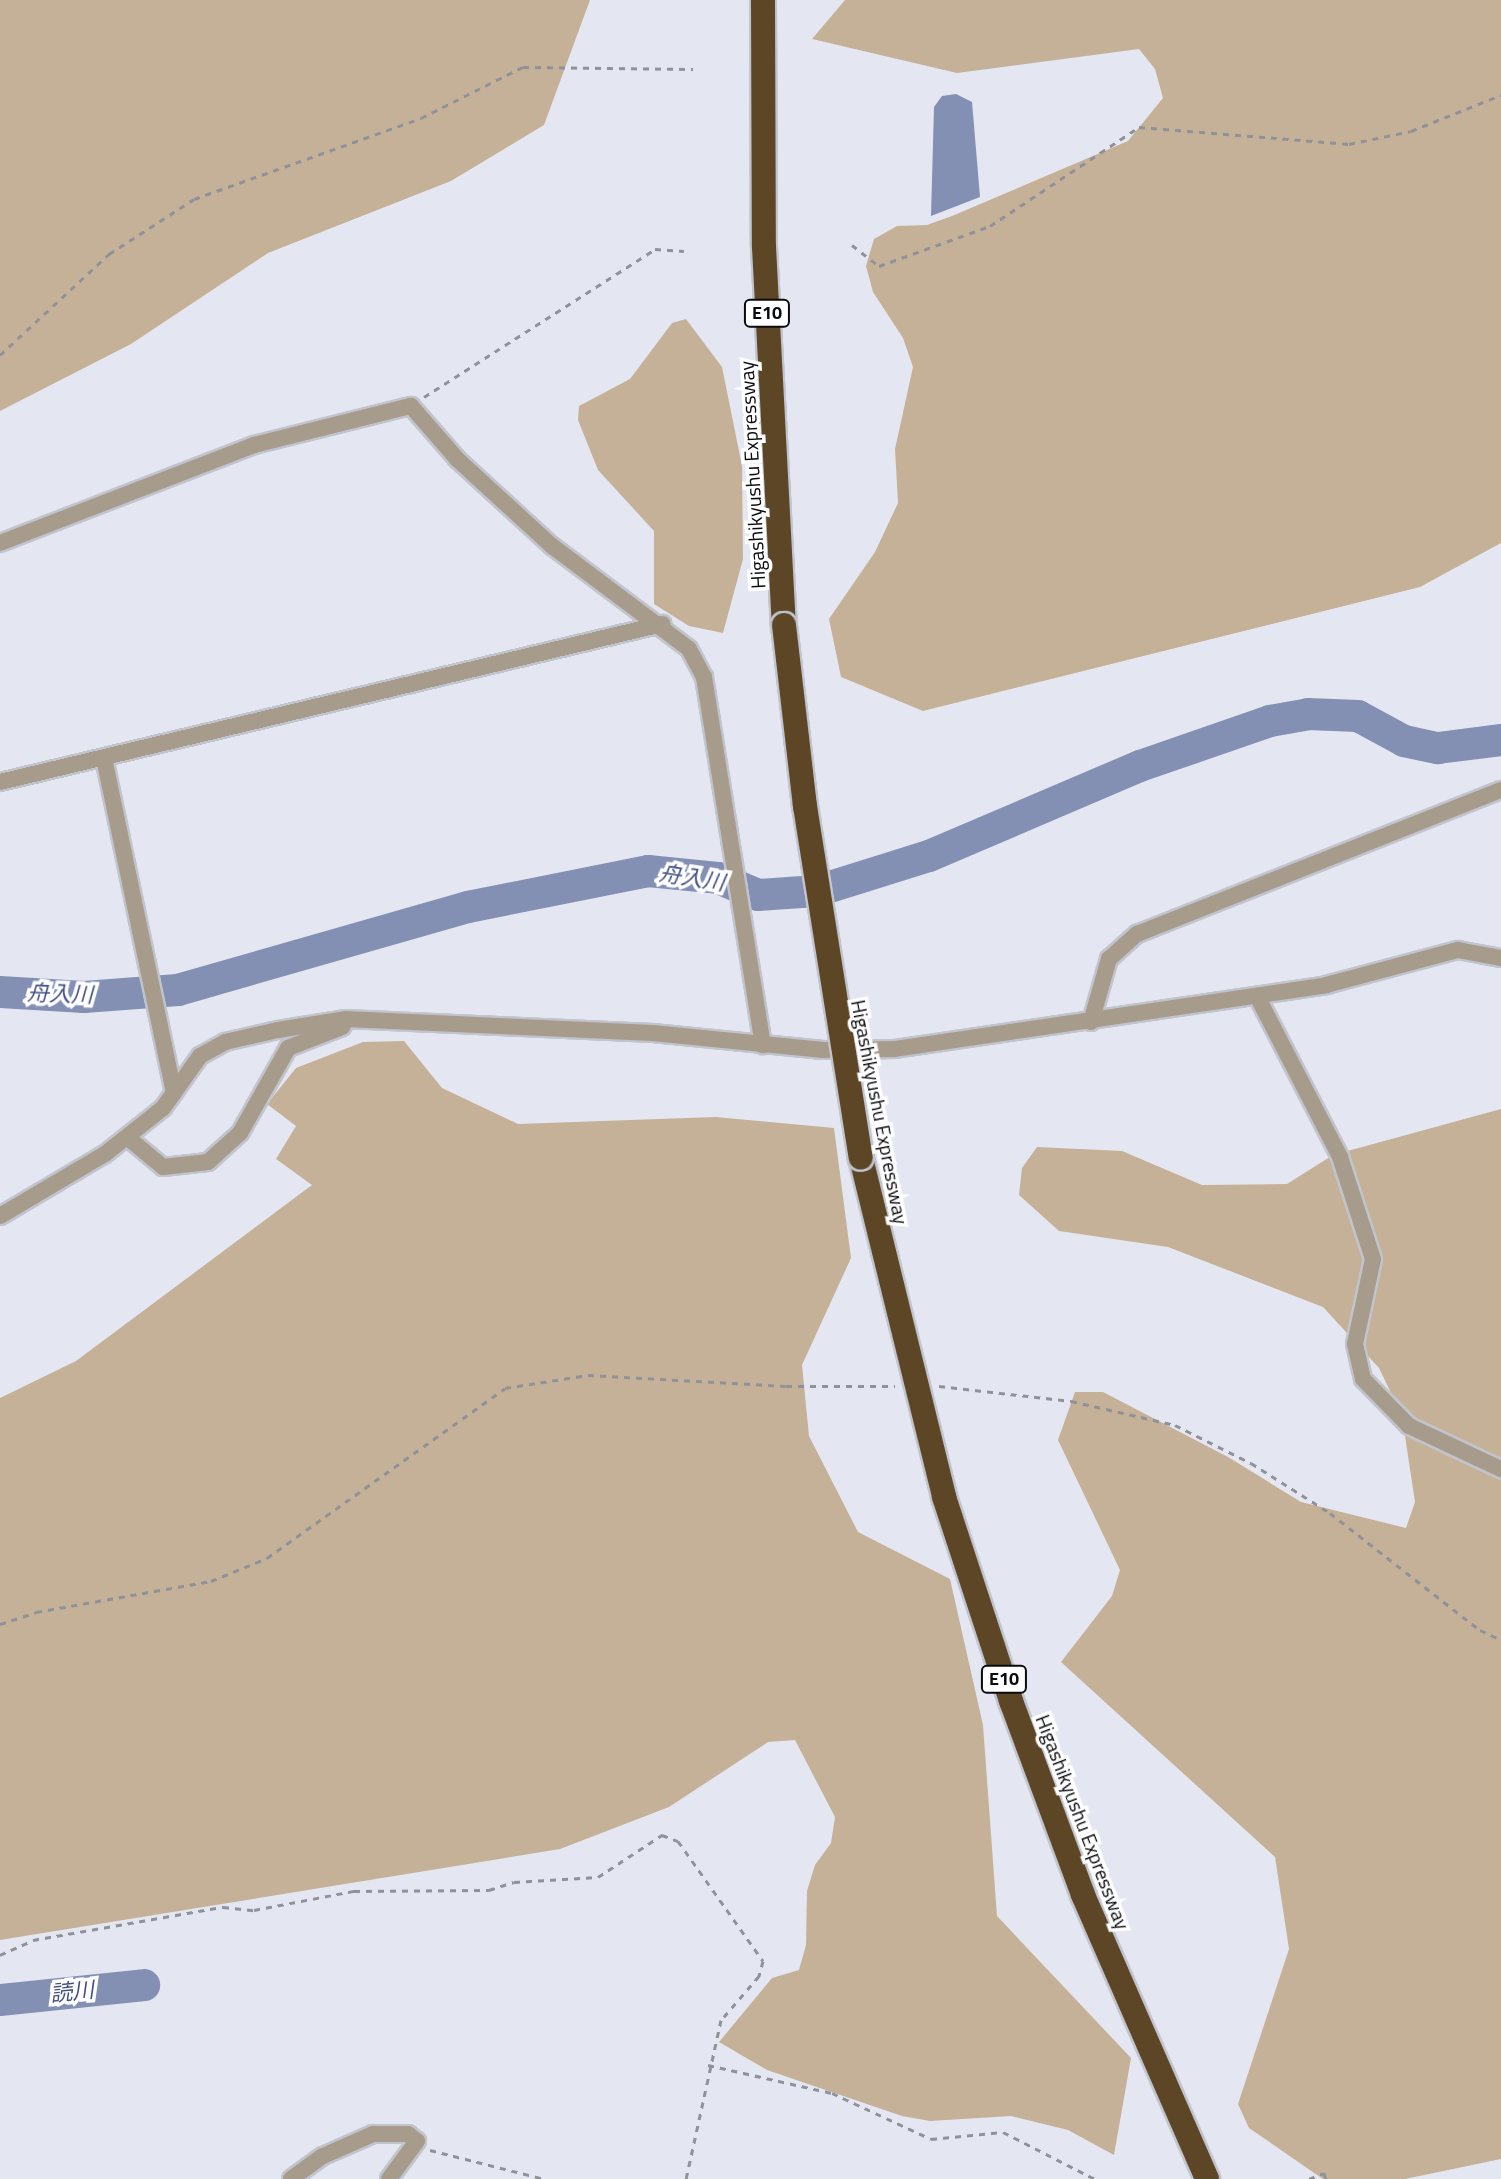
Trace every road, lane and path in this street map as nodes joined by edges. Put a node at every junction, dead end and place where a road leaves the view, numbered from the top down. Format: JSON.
{"nodes":[{"id":1,"x":763,"y":0,"type":"edge"},
{"id":2,"x":693,"y":69,"type":"dead end"},
{"id":3,"x":1501,"y":95,"type":"edge"},
{"id":4,"x":852,"y":245,"type":"dead end"},
{"id":5,"x":684,"y":251,"type":"dead end"},
{"id":6,"x":0,"y":355,"type":"edge"},
{"id":7,"x":411,"y":406,"type":"junction"},
{"id":8,"x":0,"y":543,"type":"edge"},
{"id":9,"x":662,"y":624,"type":"junction"},
{"id":10,"x":104,"y":758,"type":"junction"},
{"id":11,"x":0,"y":782,"type":"edge"},
{"id":12,"x":1501,"y":790,"type":"edge"},
{"id":13,"x":1501,"y":958,"type":"edge"},
{"id":14,"x":1257,"y":996,"type":"junction"},
{"id":15,"x":346,"y":1019,"type":"junction"},
{"id":16,"x":1091,"y":1022,"type":"junction"},
{"id":17,"x":763,"y":1045,"type":"junction"},
{"id":18,"x":174,"y":1093,"type":"junction"},
{"id":19,"x":127,"y":1137,"type":"junction"},
{"id":20,"x":0,"y":1216,"type":"edge"},
{"id":21,"x":897,"y":1386,"type":"dead end"},
{"id":22,"x":929,"y":1386,"type":"dead end"},
{"id":23,"x":1501,"y":1469,"type":"edge"},
{"id":24,"x":0,"y":1624,"type":"edge"},
{"id":25,"x":1501,"y":1640,"type":"edge"},
{"id":26,"x":0,"y":1955,"type":"edge"},
{"id":27,"x":708,"y":2065,"type":"junction"},
{"id":28,"x":417,"y":2141,"type":"junction"},
{"id":29,"x":291,"y":2179,"type":"edge"},
{"id":30,"x":389,"y":2179,"type":"edge"},
{"id":31,"x":545,"y":2179,"type":"edge"},
{"id":32,"x":686,"y":2179,"type":"edge"},
{"id":33,"x":1095,"y":2179,"type":"edge"},
{"id":34,"x":1207,"y":2179,"type":"edge"},
{"id":35,"x":1309,"y":2179,"type":"edge"},
{"id":36,"x":1326,"y":2179,"type":"edge"}],
"edges":[{"from":1,"to":34,"type":"highway","name":"Higashikyushu Expressway","number":"E10","bridge":true},
{"from":2,"to":6,"type":"path"},
{"from":3,"to":4,"type":"path"},
{"from":5,"to":7,"type":"path"},
{"from":7,"to":8,"type":"street"},
{"from":7,"to":9,"type":"street"},
{"from":9,"to":10,"type":"street"},
{"from":9,"to":17,"type":"street"},
{"from":10,"to":11,"type":"street"},
{"from":10,"to":18,"type":"street"},
{"from":12,"to":16,"type":"street"},
{"from":13,"to":14,"type":"street"},
{"from":14,"to":16,"type":"street"},
{"from":14,"to":23,"type":"street"},
{"from":15,"to":17,"type":"street"},
{"from":15,"to":18,"type":"street"},
{"from":15,"to":19,"type":"street"},
{"from":16,"to":17,"type":"street"},
{"from":18,"to":19,"type":"street"},
{"from":19,"to":20,"type":"street"},
{"from":21,"to":24,"type":"path"},
{"from":22,"to":25,"type":"path"},
{"from":26,"to":27,"type":"path"},
{"from":27,"to":32,"type":"path"},
{"from":27,"to":33,"type":"path"},
{"from":28,"to":29,"type":"street"},
{"from":28,"to":30,"type":"street"},
{"from":28,"to":31,"type":"path"},
{"from":35,"to":36,"type":"path"}]}
